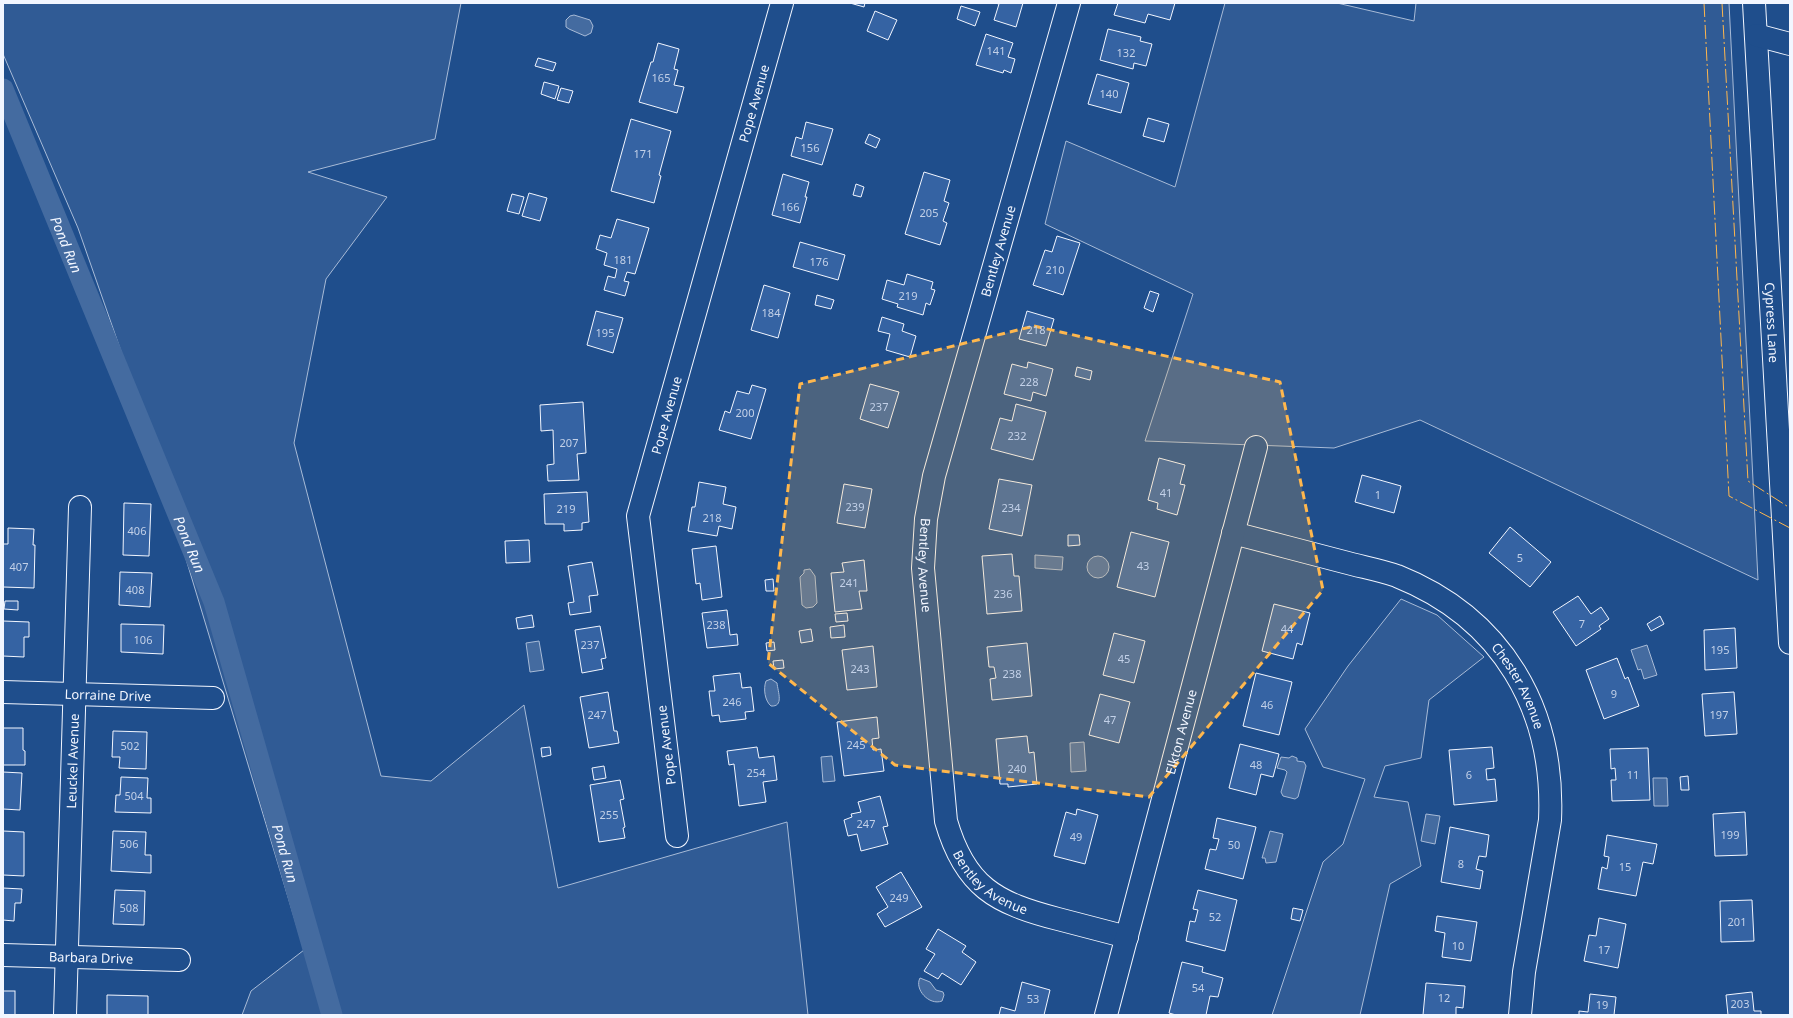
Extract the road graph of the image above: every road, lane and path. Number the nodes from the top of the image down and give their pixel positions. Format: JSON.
{"nodes":[{"id":1,"x":782,"y":3,"type":"edge"},
{"id":2,"x":1069,"y":3,"type":"edge"},
{"id":3,"x":1754,"y":3,"type":"edge"},
{"id":4,"x":1756,"y":35,"type":"junction"},
{"id":5,"x":1790,"y":44,"type":"edge"},
{"id":6,"x":1781,"y":345,"type":"edge"},
{"id":7,"x":1256,"y":448,"type":"dead end"},
{"id":8,"x":80,"y":506,"type":"dead end"},
{"id":9,"x":1233,"y":533,"type":"junction"},
{"id":10,"x":1790,"y":643,"type":"edge"},
{"id":11,"x":3,"y":692,"type":"edge"},
{"id":12,"x":74,"y":694,"type":"junction"},
{"id":13,"x":213,"y":698,"type":"dead end"},
{"id":14,"x":677,"y":836,"type":"dead end"},
{"id":15,"x":1126,"y":937,"type":"junction"},
{"id":16,"x":3,"y":955,"type":"edge"},
{"id":17,"x":67,"y":957,"type":"junction"},
{"id":18,"x":178,"y":960,"type":"dead end"},
{"id":19,"x":65,"y":1015,"type":"edge"},
{"id":20,"x":1106,"y":1015,"type":"edge"},
{"id":21,"x":1520,"y":1015,"type":"edge"}],
"edges":[{"from":1,"to":14,"type":"street","name":"Pope Avenue"},
{"from":2,"to":15,"type":"street","name":"Bentley Avenue"},
{"from":3,"to":4,"type":"street","name":"Cypress Lane"},
{"from":4,"to":5,"type":"street"},
{"from":4,"to":6,"type":"street","name":"Cypress Lane"},
{"from":6,"to":10,"type":"street","name":"Cypress Lane"},
{"from":7,"to":9,"type":"street","name":"Elkton Avenue"},
{"from":8,"to":12,"type":"street","name":"Leuckel Avenue"},
{"from":9,"to":15,"type":"street","name":"Elkton Avenue"},
{"from":9,"to":21,"type":"street","name":"Chester Avenue"},
{"from":11,"to":12,"type":"street","name":"Lorraine Drive"},
{"from":12,"to":13,"type":"street","name":"Lorraine Drive"},
{"from":12,"to":17,"type":"street","name":"Leuckel Avenue"},
{"from":15,"to":20,"type":"street","name":"Elkton Avenue"},
{"from":16,"to":17,"type":"street","name":"Barbara Drive"},
{"from":17,"to":18,"type":"street","name":"Barbara Drive"},
{"from":17,"to":19,"type":"street","name":"Leuckel Avenue"}]}
